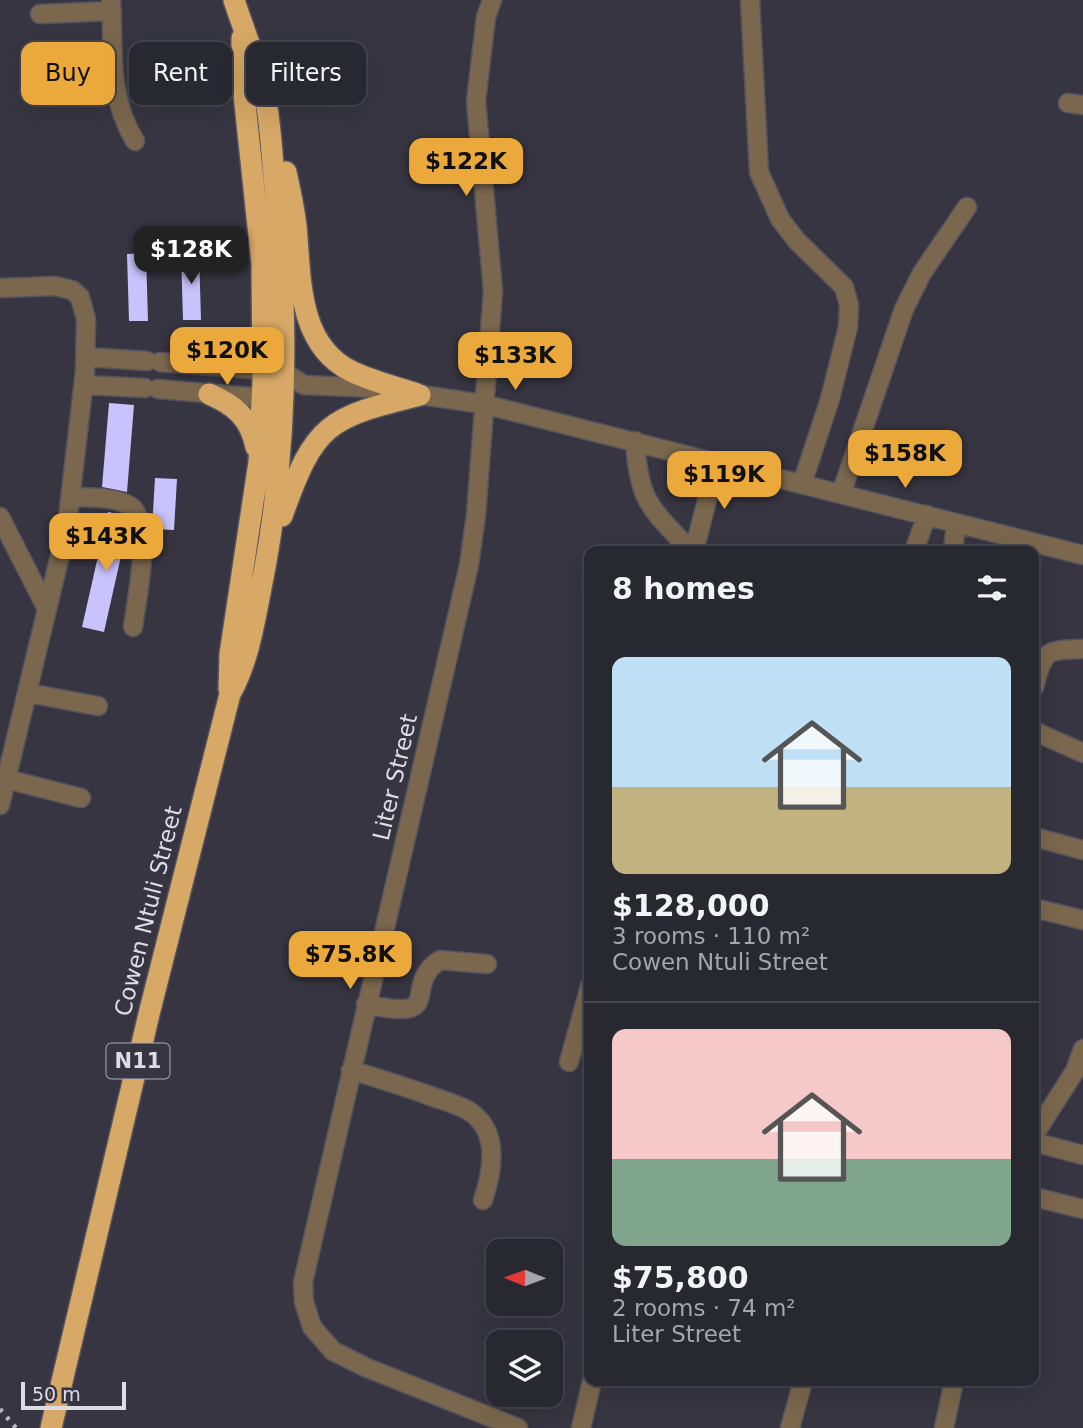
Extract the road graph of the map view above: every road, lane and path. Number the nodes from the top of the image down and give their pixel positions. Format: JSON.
{"nodes":[{"id":1,"x":234,"y":0,"type":"edge"},
{"id":2,"x":492,"y":0,"type":"edge"},
{"id":3,"x":750,"y":0,"type":"edge"},
{"id":4,"x":112,"y":6,"type":"edge"},
{"id":5,"x":40,"y":14,"type":"dead end"},
{"id":6,"x":242,"y":24,"type":"junction"},
{"id":7,"x":248,"y":42,"type":"edge"},
{"id":8,"x":266,"y":105,"type":"edge"},
{"id":9,"x":267,"y":105,"type":"edge"},
{"id":10,"x":135,"y":141,"type":"dead end"},
{"id":11,"x":967,"y":207,"type":"dead end"},
{"id":12,"x":0,"y":288,"type":"edge"},
{"id":13,"x":86,"y":357,"type":"junction"},
{"id":14,"x":263,"y":370,"type":"junction"},
{"id":15,"x":285,"y":373,"type":"junction"},
{"id":16,"x":84,"y":385,"type":"junction"},
{"id":17,"x":304,"y":385,"type":"junction"},
{"id":18,"x":209,"y":394,"type":"junction"},
{"id":19,"x":420,"y":394,"type":"junction"},
{"id":20,"x":262,"y":398,"type":"junction"},
{"id":21,"x":284,"y":399,"type":"junction"},
{"id":22,"x":483,"y":404,"type":"junction"},
{"id":23,"x":635,"y":441,"type":"junction"},
{"id":24,"x":717,"y":461,"type":"junction"},
{"id":25,"x":259,"y":463,"type":"junction"},
{"id":26,"x":802,"y":484,"type":"junction"},
{"id":27,"x":841,"y":494,"type":"junction"},
{"id":28,"x":71,"y":496,"type":"junction"},
{"id":29,"x":927,"y":515,"type":"junction"},
{"id":30,"x":0,"y":517,"type":"edge"},
{"id":31,"x":956,"y":524,"type":"junction"},
{"id":32,"x":688,"y":546,"type":"edge"},
{"id":33,"x":693,"y":546,"type":"edge"},
{"id":34,"x":916,"y":546,"type":"edge"},
{"id":35,"x":954,"y":546,"type":"edge"},
{"id":36,"x":1083,"y":555,"type":"edge"},
{"id":37,"x":268,"y":557,"type":"junction"},
{"id":38,"x":47,"y":609,"type":"junction"},
{"id":39,"x":133,"y":627,"type":"dead end"},
{"id":40,"x":1083,"y":649,"type":"edge"},
{"id":41,"x":1039,"y":671,"type":"edge"},
{"id":42,"x":28,"y":693,"type":"junction"},
{"id":43,"x":230,"y":694,"type":"junction"},
{"id":44,"x":98,"y":706,"type":"dead end"},
{"id":45,"x":1039,"y":733,"type":"edge"},
{"id":46,"x":1083,"y":753,"type":"edge"},
{"id":47,"x":5,"y":766,"type":"edge"},
{"id":48,"x":81,"y":798,"type":"dead end"},
{"id":49,"x":0,"y":805,"type":"edge"},
{"id":50,"x":1039,"y":839,"type":"edge"},
{"id":51,"x":1083,"y":850,"type":"edge"},
{"id":52,"x":1039,"y":909,"type":"edge"},
{"id":53,"x":1083,"y":920,"type":"edge"},
{"id":54,"x":487,"y":964,"type":"dead end"},
{"id":55,"x":366,"y":1004,"type":"junction"},
{"id":56,"x":584,"y":1008,"type":"edge"},
{"id":57,"x":1083,"y":1049,"type":"edge"},
{"id":58,"x":569,"y":1062,"type":"dead end"},
{"id":59,"x":351,"y":1070,"type":"junction"},
{"id":60,"x":1039,"y":1127,"type":"edge"},
{"id":61,"x":1039,"y":1143,"type":"edge"},
{"id":62,"x":1083,"y":1156,"type":"edge"},
{"id":63,"x":1039,"y":1198,"type":"edge"},
{"id":64,"x":483,"y":1200,"type":"dead end"},
{"id":65,"x":1083,"y":1209,"type":"edge"},
{"id":66,"x":591,"y":1386,"type":"edge"},
{"id":67,"x":802,"y":1386,"type":"edge"},
{"id":68,"x":953,"y":1386,"type":"edge"},
{"id":69,"x":51,"y":1428,"type":"edge"},
{"id":70,"x":518,"y":1428,"type":"edge"},
{"id":71,"x":581,"y":1428,"type":"edge"},
{"id":72,"x":790,"y":1428,"type":"edge"},
{"id":73,"x":944,"y":1428,"type":"edge"}],
"edges":[{"from":1,"to":6,"type":"highway","name":"Cowen Ntuli Street","number":"N11"},
{"from":2,"to":22,"type":"street","name":"Liter Street"},
{"from":3,"to":26,"type":"street"},
{"from":4,"to":5,"type":"street"},
{"from":4,"to":10,"type":"street"},
{"from":6,"to":7,"type":"highway","name":"Cowen Ntuli Street","number":"N11"},
{"from":6,"to":14,"type":"highway","name":"Cowen Ntuli Street","number":"N11"},
{"from":8,"to":15,"type":"highway","name":"Cowen Ntuli Street","number":"N11"},
{"from":9,"to":19,"type":"highway"},
{"from":11,"to":27,"type":"street"},
{"from":12,"to":13,"type":"street"},
{"from":13,"to":14,"type":"street"},
{"from":13,"to":16,"type":"street"},
{"from":14,"to":15,"type":"street"},
{"from":14,"to":20,"type":"highway","name":"Cowen Ntuli Street","number":"N11"},
{"from":15,"to":17,"type":"street"},
{"from":15,"to":21,"type":"highway","name":"Cowen Ntuli Street","number":"N11"},
{"from":16,"to":18,"type":"street"},
{"from":16,"to":28,"type":"street"},
{"from":17,"to":19,"type":"street"},
{"from":17,"to":21,"type":"street"},
{"from":18,"to":20,"type":"street"},
{"from":18,"to":25,"type":"highway"},
{"from":19,"to":22,"type":"street"},
{"from":19,"to":37,"type":"highway"},
{"from":20,"to":21,"type":"street"},
{"from":20,"to":25,"type":"highway","name":"Cowen Ntuli Street","number":"N11"},
{"from":21,"to":37,"type":"highway","name":"Cowen Ntuli Street","number":"N11"},
{"from":22,"to":23,"type":"street"},
{"from":22,"to":55,"type":"street","name":"Liter Street"},
{"from":23,"to":24,"type":"street"},
{"from":23,"to":32,"type":"street"},
{"from":24,"to":26,"type":"street"},
{"from":24,"to":33,"type":"street"},
{"from":25,"to":43,"type":"highway","name":"Cowen Ntuli Street","number":"N11"},
{"from":26,"to":27,"type":"street"},
{"from":27,"to":29,"type":"street"},
{"from":28,"to":38,"type":"street"},
{"from":28,"to":39,"type":"street"},
{"from":29,"to":31,"type":"street"},
{"from":29,"to":34,"type":"street"},
{"from":30,"to":38,"type":"street"},
{"from":31,"to":35,"type":"street"},
{"from":31,"to":36,"type":"street"},
{"from":37,"to":43,"type":"highway","name":"Cowen Ntuli Street","number":"N11"},
{"from":38,"to":42,"type":"street"},
{"from":40,"to":41,"type":"street"},
{"from":42,"to":44,"type":"street"},
{"from":42,"to":47,"type":"street"},
{"from":43,"to":69,"type":"highway","name":"Cowen Ntuli Street","number":"N11"},
{"from":45,"to":46,"type":"street"},
{"from":47,"to":48,"type":"street"},
{"from":47,"to":49,"type":"street"},
{"from":50,"to":51,"type":"street"},
{"from":52,"to":53,"type":"street"},
{"from":54,"to":55,"type":"street"},
{"from":55,"to":59,"type":"street","name":"Liter Street"},
{"from":56,"to":58,"type":"street"},
{"from":57,"to":60,"type":"street"},
{"from":59,"to":64,"type":"street"},
{"from":59,"to":70,"type":"street","name":"Liter Street"},
{"from":61,"to":62,"type":"street"},
{"from":63,"to":65,"type":"street"},
{"from":66,"to":71,"type":"street"},
{"from":67,"to":72,"type":"street"},
{"from":68,"to":73,"type":"street"}]}
